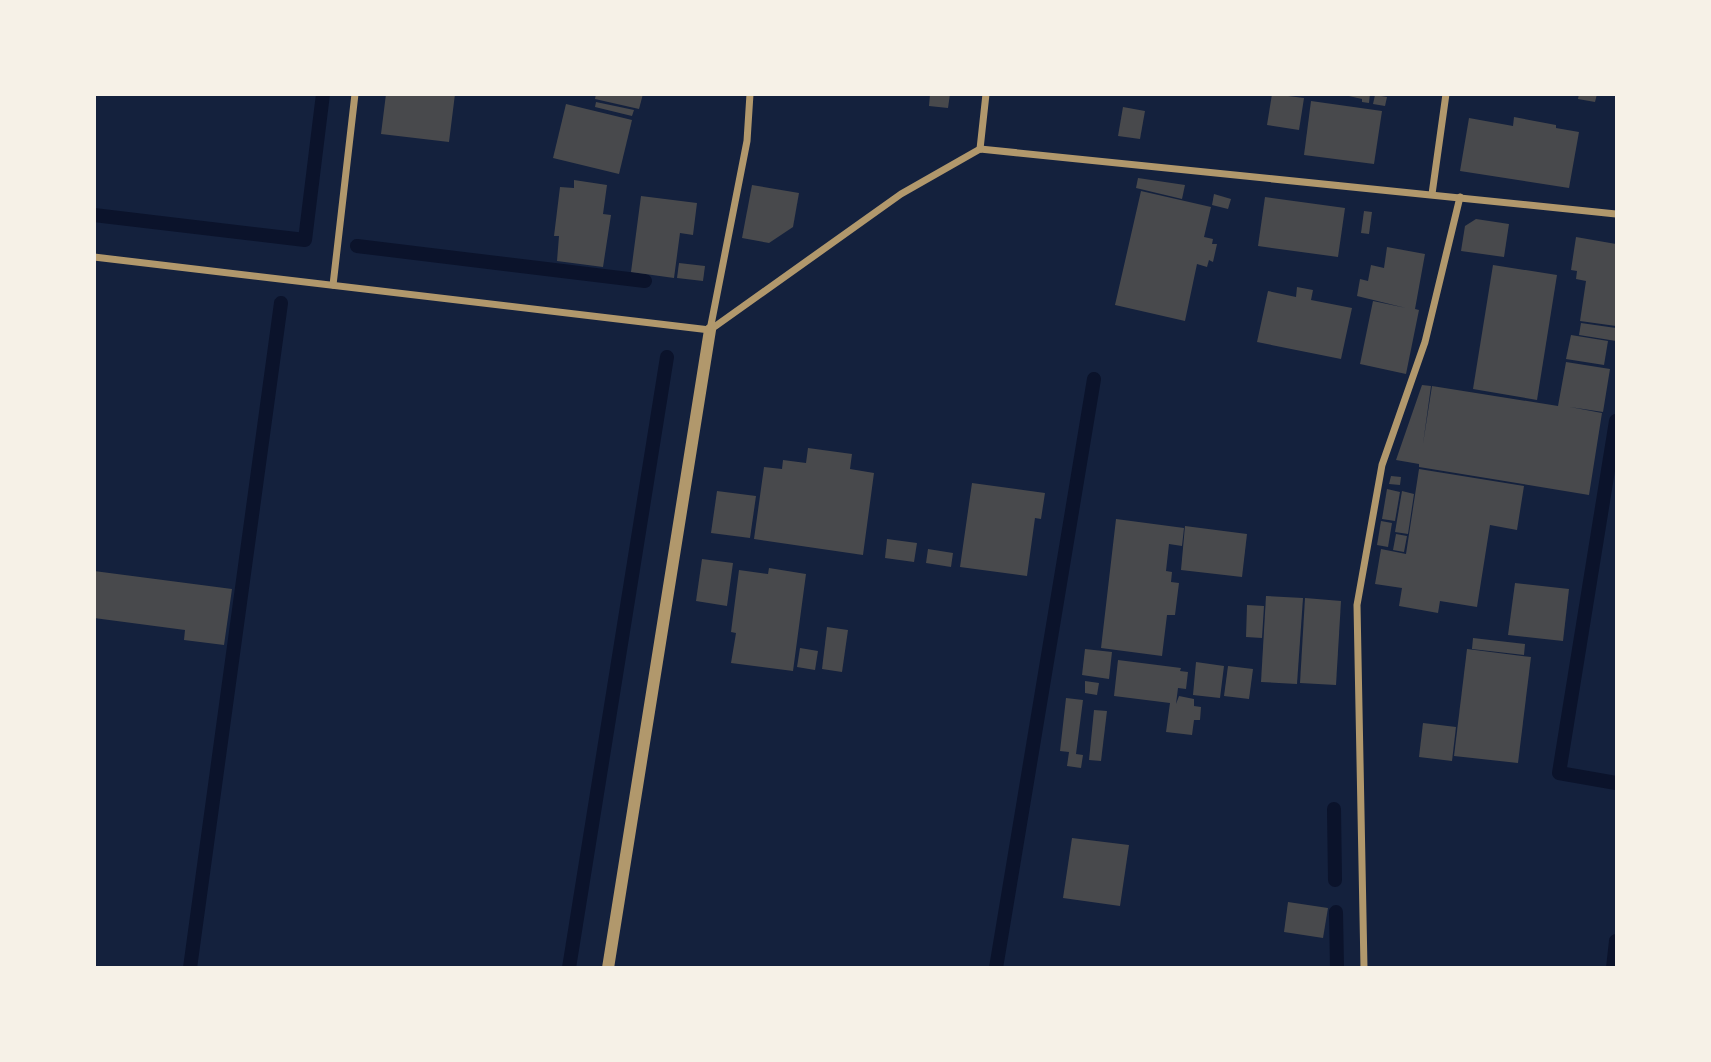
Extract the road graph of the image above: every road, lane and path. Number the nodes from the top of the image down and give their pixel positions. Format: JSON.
{"nodes":[{"id":1,"x":355,"y":94,"type":"edge"},
{"id":2,"x":750,"y":94,"type":"edge"},
{"id":3,"x":986,"y":94,"type":"edge"},
{"id":4,"x":1446,"y":94,"type":"edge"},
{"id":5,"x":980,"y":149,"type":"junction"},
{"id":6,"x":1432,"y":194,"type":"junction"},
{"id":7,"x":1460,"y":197,"type":"junction"},
{"id":8,"x":1616,"y":214,"type":"edge"},
{"id":9,"x":94,"y":257,"type":"edge"},
{"id":10,"x":333,"y":285,"type":"junction"},
{"id":11,"x":710,"y":330,"type":"junction"},
{"id":12,"x":608,"y":968,"type":"edge"},
{"id":13,"x":1364,"y":968,"type":"edge"}],
"edges":[{"from":1,"to":10,"type":"street"},
{"from":2,"to":11,"type":"street"},
{"from":3,"to":5,"type":"street"},
{"from":4,"to":6,"type":"street"},
{"from":5,"to":6,"type":"street"},
{"from":5,"to":11,"type":"street"},
{"from":6,"to":7,"type":"street"},
{"from":7,"to":8,"type":"street"},
{"from":7,"to":13,"type":"street"},
{"from":9,"to":10,"type":"street"},
{"from":10,"to":11,"type":"street"},
{"from":11,"to":12,"type":"street"}]}
